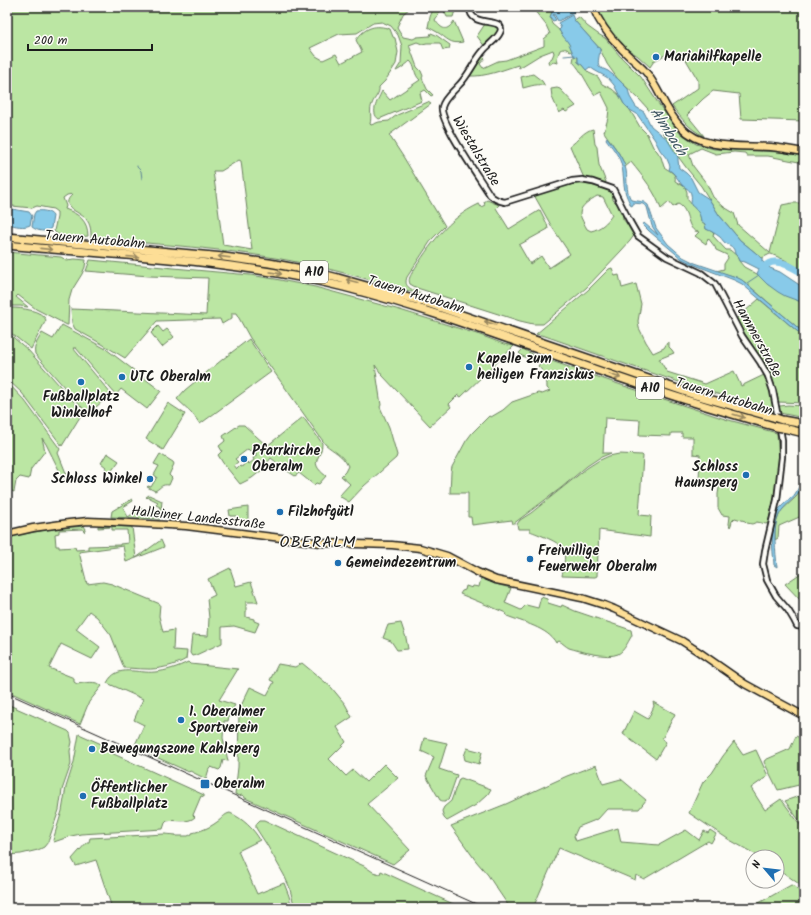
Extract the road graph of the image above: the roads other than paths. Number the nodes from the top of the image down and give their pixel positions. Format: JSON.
{"nodes":[{"id":1,"x":470,"y":7,"type":"edge"},
{"id":2,"x":593,"y":7,"type":"edge"},
{"id":3,"x":804,"y":152,"type":"edge"},
{"id":4,"x":613,"y":189,"type":"joint"},
{"id":5,"x":7,"y":237,"type":"edge"},
{"id":6,"x":7,"y":245,"type":"edge"},
{"id":7,"x":804,"y":424,"type":"edge"},
{"id":8,"x":804,"y":433,"type":"edge"},
{"id":9,"x":7,"y":534,"type":"edge"},
{"id":10,"x":804,"y":627,"type":"edge"},
{"id":11,"x":804,"y":716,"type":"edge"}],
"edges":[{"from":1,"to":4,"type":"street","name":"Wiestalstraße"},
{"from":2,"to":3,"type":"main road"},
{"from":4,"to":10,"type":"street","name":"Hammerstraße"},
{"from":7,"to":5,"type":"highway","name":"Tauern Autobahn","number":"A10","one_way":true},
{"from":6,"to":8,"type":"highway","name":"Tauern Autobahn","number":"A10","one_way":true},
{"from":9,"to":11,"type":"main road","name":"Halleiner Landesstraße"}]}
